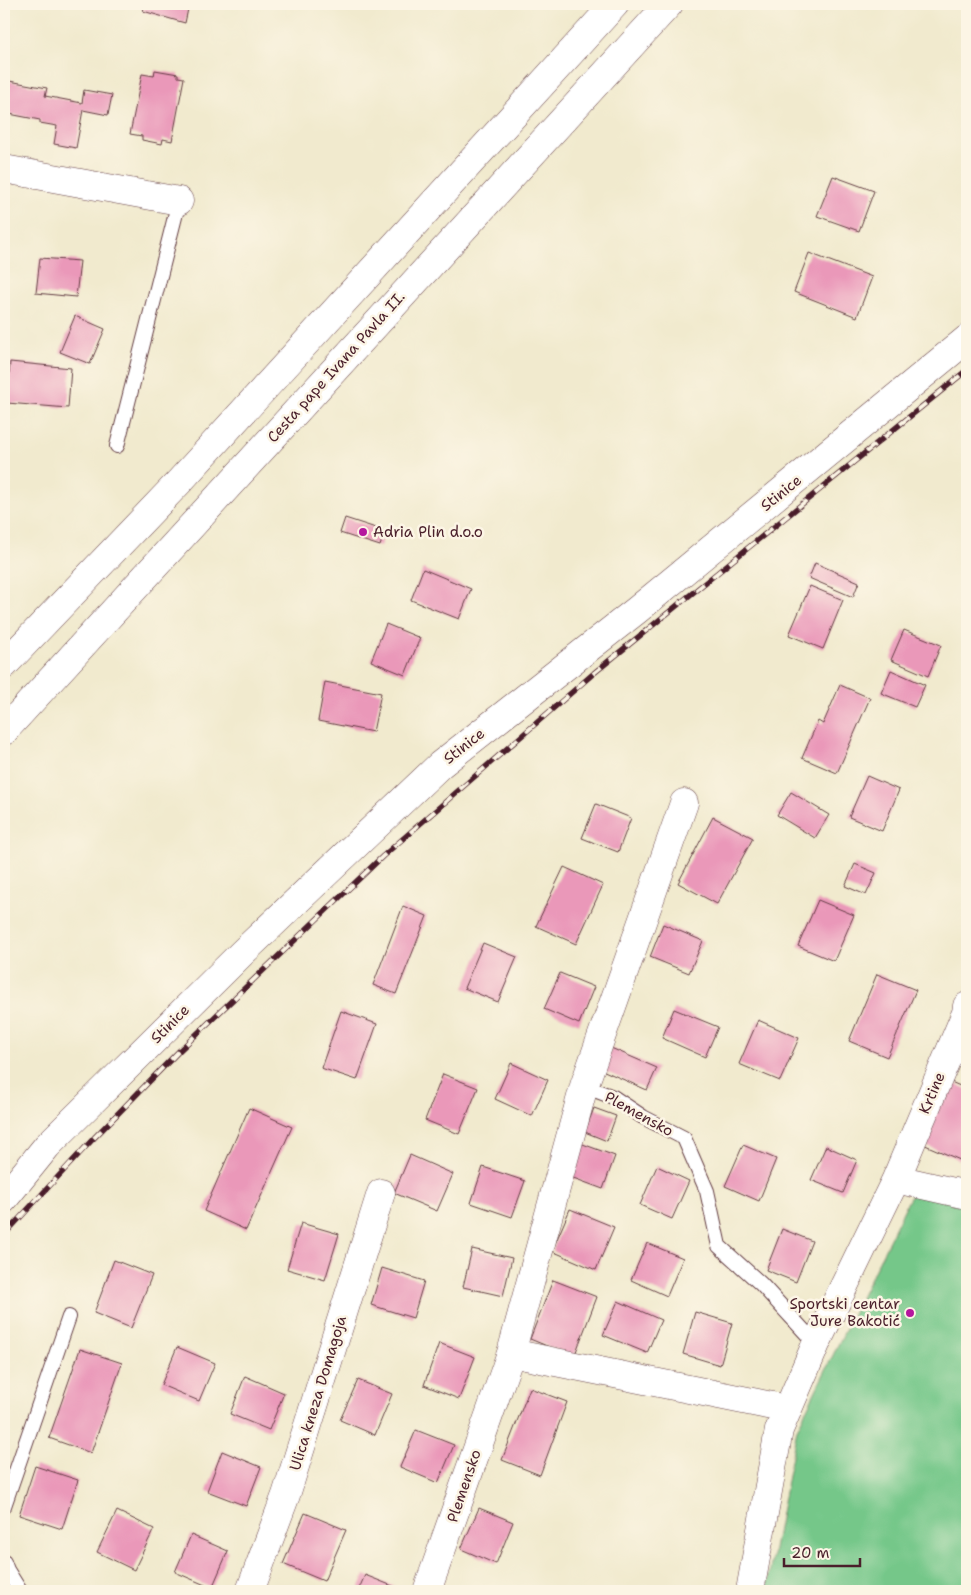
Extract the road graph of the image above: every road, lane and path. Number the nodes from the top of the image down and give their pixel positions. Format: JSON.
{"nodes":[{"id":1,"x":615,"y":4,"type":"edge"},
{"id":2,"x":669,"y":4,"type":"edge"},
{"id":3,"x":4,"y":169,"type":"edge"},
{"id":4,"x":179,"y":201,"type":"joint"},
{"id":5,"x":967,"y":339,"type":"edge"},
{"id":6,"x":117,"y":446,"type":"dead end"},
{"id":7,"x":4,"y":665,"type":"edge"},
{"id":8,"x":4,"y":731,"type":"edge"},
{"id":9,"x":684,"y":804,"type":"dead end"},
{"id":10,"x":967,"y":1006,"type":"edge"},
{"id":11,"x":584,"y":1086,"type":"junction"},
{"id":12,"x":896,"y":1179,"type":"junction"},
{"id":13,"x":381,"y":1193,"type":"dead end"},
{"id":14,"x":967,"y":1195,"type":"edge"},
{"id":15,"x":4,"y":1199,"type":"edge"},
{"id":16,"x":69,"y":1317,"type":"dead end"},
{"id":17,"x":816,"y":1344,"type":"junction"},
{"id":18,"x":511,"y":1352,"type":"junction"},
{"id":19,"x":787,"y":1409,"type":"junction"},
{"id":20,"x":4,"y":1506,"type":"edge"},
{"id":21,"x":4,"y":1562,"type":"edge"},
{"id":22,"x":20,"y":1591,"type":"edge"},
{"id":23,"x":250,"y":1591,"type":"edge"},
{"id":24,"x":427,"y":1591,"type":"edge"},
{"id":25,"x":750,"y":1591,"type":"edge"}],
"edges":[{"from":1,"to":7,"type":"street"},
{"from":2,"to":8,"type":"street","name":"Cesta pape Ivana Pavla II."},
{"from":3,"to":4,"type":"street"},
{"from":4,"to":6,"type":"lane"},
{"from":5,"to":15,"type":"street","name":"Stinice"},
{"from":9,"to":11,"type":"street","name":"Plemensko"},
{"from":10,"to":12,"type":"street","name":"Krtine"},
{"from":11,"to":17,"type":"lane","name":"Plemensko"},
{"from":11,"to":18,"type":"street","name":"Plemensko"},
{"from":12,"to":14,"type":"street"},
{"from":12,"to":17,"type":"street","name":"Krtine"},
{"from":13,"to":23,"type":"street","name":"Ulica kneza Domagoja"},
{"from":16,"to":20,"type":"lane"},
{"from":17,"to":19,"type":"street","name":"Krtine"},
{"from":18,"to":19,"type":"street"},
{"from":18,"to":24,"type":"street","name":"Plemensko"},
{"from":19,"to":25,"type":"street","name":"Krtine"},
{"from":21,"to":22,"type":"lane"}]}
